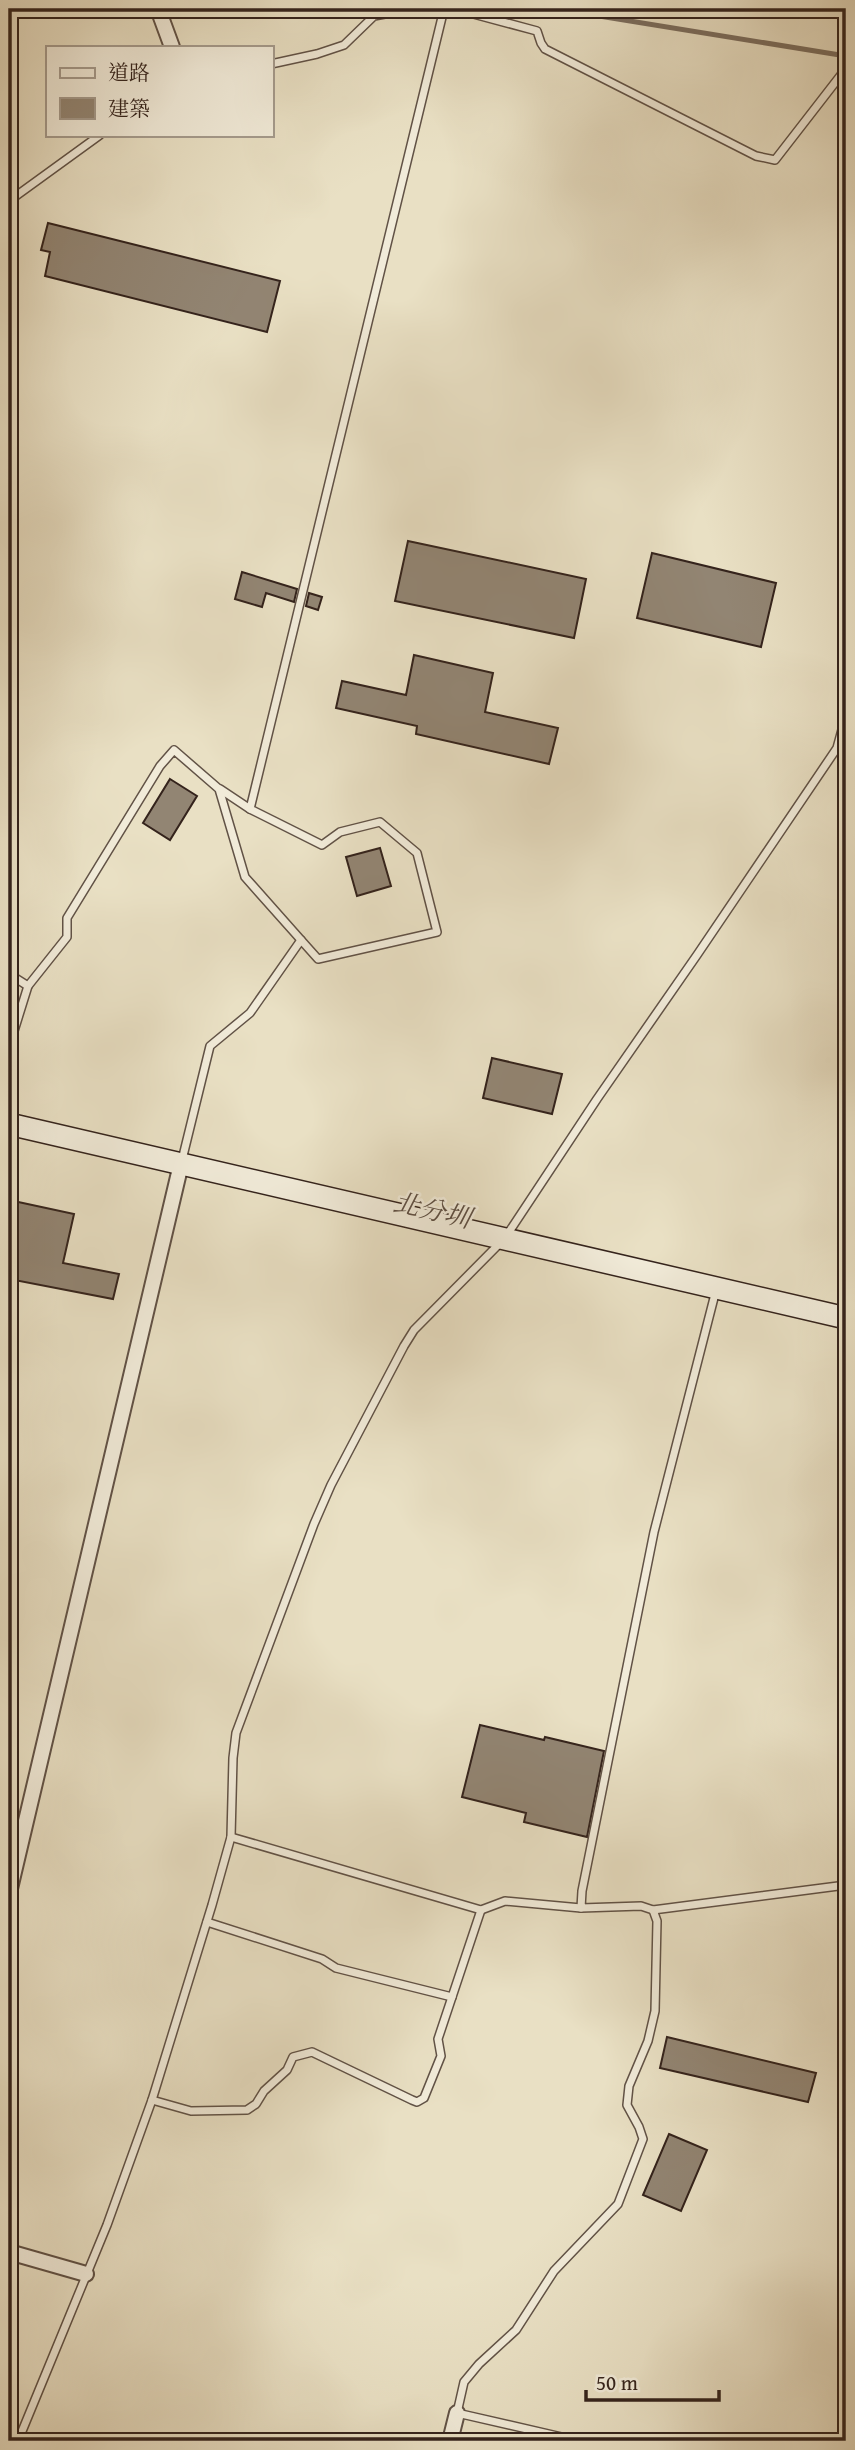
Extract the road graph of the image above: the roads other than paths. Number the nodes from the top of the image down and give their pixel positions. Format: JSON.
{"nodes":[{"id":1,"x":158,"y":9,"type":"edge"},
{"id":2,"x":412,"y":9,"type":"edge"},
{"id":3,"x":444,"y":9,"type":"edge"},
{"id":4,"x":455,"y":9,"type":"edge"},
{"id":5,"x":172,"y":46,"type":"edge"},
{"id":6,"x":273,"y":64,"type":"edge"},
{"id":7,"x":846,"y":72,"type":"edge"},
{"id":8,"x":99,"y":136,"type":"edge"},
{"id":9,"x":9,"y":201,"type":"edge"},
{"id":10,"x":846,"y":715,"type":"edge"},
{"id":11,"x":219,"y":789,"type":"junction"},
{"id":12,"x":250,"y":809,"type":"junction"},
{"id":13,"x":301,"y":940,"type":"junction"},
{"id":14,"x":9,"y":974,"type":"edge"},
{"id":15,"x":28,"y":986,"type":"junction"},
{"id":16,"x":9,"y":1047,"type":"edge"},
{"id":17,"x":9,"y":1124,"type":"edge"},
{"id":18,"x":179,"y":1173,"type":"junction"},
{"id":19,"x":505,"y":1238,"type":"junction"},
{"id":20,"x":714,"y":1296,"type":"junction"},
{"id":21,"x":846,"y":1318,"type":"edge"},
{"id":22,"x":231,"y":1837,"type":"junction"},
{"id":23,"x":846,"y":1885,"type":"edge"},
{"id":24,"x":9,"y":1893,"type":"edge"},
{"id":25,"x":581,"y":1908,"type":"junction"},
{"id":26,"x":481,"y":1910,"type":"junction"},
{"id":27,"x":653,"y":1910,"type":"junction"},
{"id":28,"x":207,"y":1922,"type":"junction"},
{"id":29,"x":452,"y":1997,"type":"junction"},
{"id":30,"x":152,"y":2100,"type":"junction"},
{"id":31,"x":9,"y":2252,"type":"edge"},
{"id":32,"x":86,"y":2274,"type":"junction"},
{"id":33,"x":457,"y":2413,"type":"junction"},
{"id":34,"x":18,"y":2441,"type":"edge"},
{"id":35,"x":450,"y":2441,"type":"edge"},
{"id":36,"x":579,"y":2441,"type":"edge"}],
"edges":[{"from":1,"to":5,"type":"street"},
{"from":2,"to":6,"type":"lane"},
{"from":3,"to":12,"type":"lane"},
{"from":4,"to":7,"type":"lane"},
{"from":8,"to":9,"type":"lane"},
{"from":10,"to":19,"type":"lane"},
{"from":11,"to":12,"type":"lane"},
{"from":11,"to":13,"type":"lane"},
{"from":11,"to":15,"type":"lane"},
{"from":12,"to":13,"type":"lane"},
{"from":13,"to":18,"type":"lane"},
{"from":14,"to":15,"type":"lane"},
{"from":15,"to":16,"type":"lane"},
{"from":17,"to":18,"type":"street"},
{"from":18,"to":19,"type":"street"},
{"from":18,"to":24,"type":"street"},
{"from":19,"to":20,"type":"street"},
{"from":19,"to":22,"type":"lane"},
{"from":20,"to":21,"type":"street"},
{"from":20,"to":25,"type":"lane"},
{"from":22,"to":26,"type":"lane"},
{"from":22,"to":28,"type":"lane"},
{"from":23,"to":27,"type":"lane"},
{"from":25,"to":26,"type":"lane"},
{"from":25,"to":27,"type":"lane"},
{"from":26,"to":29,"type":"lane"},
{"from":27,"to":33,"type":"lane"},
{"from":28,"to":29,"type":"lane"},
{"from":28,"to":30,"type":"lane"},
{"from":29,"to":30,"type":"lane"},
{"from":30,"to":32,"type":"lane"},
{"from":31,"to":32,"type":"street"},
{"from":32,"to":34,"type":"lane"},
{"from":33,"to":35,"type":"street"},
{"from":33,"to":36,"type":"lane"}]}
